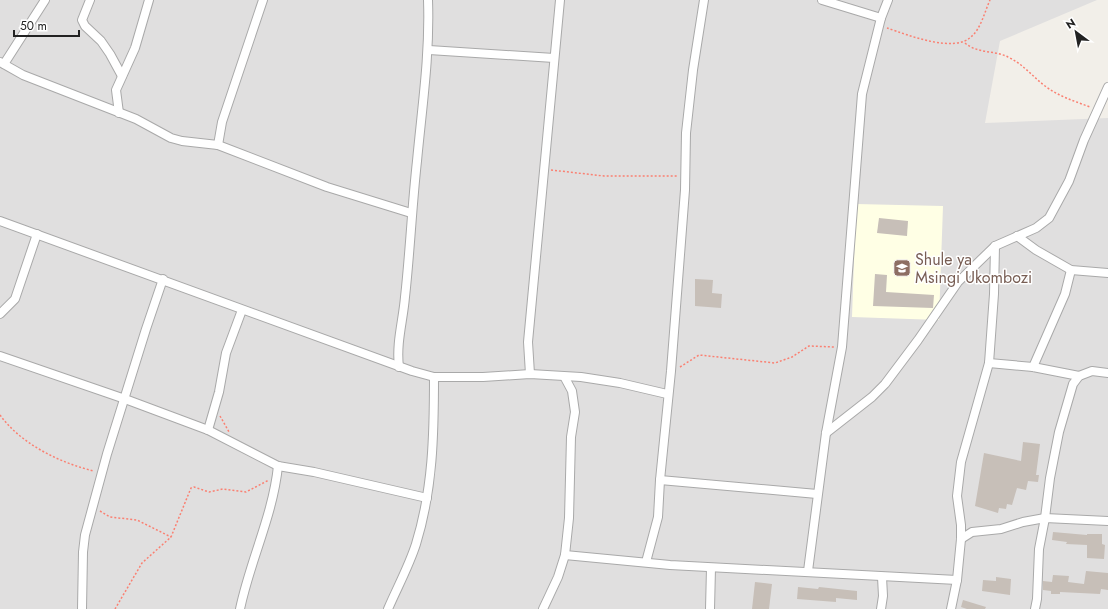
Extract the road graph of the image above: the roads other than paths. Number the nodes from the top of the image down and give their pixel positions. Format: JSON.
{"nodes":[{"id":1,"x":45,"y":0,"type":"edge"},
{"id":2,"x":90,"y":0,"type":"edge"},
{"id":3,"x":149,"y":0,"type":"edge"},
{"id":4,"x":263,"y":0,"type":"edge"},
{"id":5,"x":428,"y":0,"type":"edge"},
{"id":6,"x":560,"y":0,"type":"edge"},
{"id":7,"x":704,"y":0,"type":"edge"},
{"id":8,"x":822,"y":0,"type":"edge"},
{"id":9,"x":888,"y":0,"type":"edge"},
{"id":10,"x":880,"y":22,"type":"junction"},
{"id":11,"x":429,"y":50,"type":"junction"},
{"id":12,"x":554,"y":58,"type":"junction"},
{"id":13,"x":2,"y":63,"type":"edge"},
{"id":14,"x":122,"y":76,"type":"junction"},
{"id":15,"x":1108,"y":87,"type":"edge"},
{"id":16,"x":119,"y":113,"type":"junction"},
{"id":17,"x":218,"y":145,"type":"junction"},
{"id":18,"x":411,"y":213,"type":"junction"},
{"id":19,"x":0,"y":220,"type":"edge"},
{"id":20,"x":37,"y":234,"type":"junction"},
{"id":21,"x":1018,"y":236,"type":"junction"},
{"id":22,"x":995,"y":246,"type":"junction"},
{"id":23,"x":1071,"y":270,"type":"junction"},
{"id":24,"x":1108,"y":274,"type":"edge"},
{"id":25,"x":163,"y":280,"type":"junction"},
{"id":26,"x":242,"y":310,"type":"junction"},
{"id":27,"x":0,"y":314,"type":"edge"},
{"id":28,"x":0,"y":356,"type":"edge"},
{"id":29,"x":989,"y":363,"type":"junction"},
{"id":30,"x":398,"y":367,"type":"junction"},
{"id":31,"x":1033,"y":367,"type":"junction"},
{"id":32,"x":1108,"y":373,"type":"edge"},
{"id":33,"x":530,"y":374,"type":"junction"},
{"id":34,"x":1079,"y":376,"type":"junction"},
{"id":35,"x":434,"y":377,"type":"junction"},
{"id":36,"x":564,"y":378,"type":"junction"},
{"id":37,"x":667,"y":394,"type":"junction"},
{"id":38,"x":124,"y":398,"type":"junction"},
{"id":39,"x":208,"y":430,"type":"junction"},
{"id":40,"x":826,"y":433,"type":"junction"},
{"id":41,"x":278,"y":466,"type":"junction"},
{"id":42,"x":660,"y":480,"type":"junction"},
{"id":43,"x":818,"y":494,"type":"junction"},
{"id":44,"x":427,"y":498,"type":"junction"},
{"id":45,"x":1045,"y":518,"type":"junction"},
{"id":46,"x":1108,"y":521,"type":"edge"},
{"id":47,"x":961,"y":539,"type":"junction"},
{"id":48,"x":565,"y":555,"type":"junction"},
{"id":49,"x":646,"y":562,"type":"junction"},
{"id":50,"x":711,"y":568,"type":"junction"},
{"id":51,"x":808,"y":571,"type":"junction"},
{"id":52,"x":882,"y":577,"type":"junction"},
{"id":53,"x":957,"y":580,"type":"junction"},
{"id":54,"x":82,"y":609,"type":"edge"},
{"id":55,"x":240,"y":609,"type":"edge"},
{"id":56,"x":388,"y":609,"type":"edge"},
{"id":57,"x":543,"y":609,"type":"edge"},
{"id":58,"x":710,"y":609,"type":"edge"},
{"id":59,"x":881,"y":609,"type":"edge"},
{"id":60,"x":951,"y":609,"type":"edge"},
{"id":61,"x":1035,"y":609,"type":"edge"}],
"edges":[{"from":1,"to":13,"type":"street"},
{"from":2,"to":14,"type":"street"},
{"from":3,"to":14,"type":"street"},
{"from":4,"to":17,"type":"street"},
{"from":5,"to":11,"type":"street"},
{"from":6,"to":12,"type":"street"},
{"from":7,"to":37,"type":"street"},
{"from":8,"to":10,"type":"street"},
{"from":9,"to":10,"type":"street"},
{"from":10,"to":40,"type":"street"},
{"from":11,"to":12,"type":"street"},
{"from":11,"to":18,"type":"street"},
{"from":12,"to":33,"type":"street"},
{"from":13,"to":16,"type":"street"},
{"from":14,"to":16,"type":"street"},
{"from":15,"to":21,"type":"street"},
{"from":16,"to":17,"type":"street"},
{"from":17,"to":18,"type":"street"},
{"from":18,"to":30,"type":"street"},
{"from":19,"to":20,"type":"street"},
{"from":20,"to":25,"type":"street"},
{"from":20,"to":27,"type":"street"},
{"from":21,"to":22,"type":"street"},
{"from":21,"to":23,"type":"street"},
{"from":22,"to":29,"type":"street"},
{"from":22,"to":40,"type":"street"},
{"from":23,"to":24,"type":"street"},
{"from":23,"to":31,"type":"street"},
{"from":25,"to":26,"type":"street"},
{"from":25,"to":38,"type":"street"},
{"from":26,"to":30,"type":"street"},
{"from":26,"to":39,"type":"street"},
{"from":28,"to":38,"type":"street"},
{"from":29,"to":31,"type":"street"},
{"from":29,"to":47,"type":"street"},
{"from":30,"to":35,"type":"street"},
{"from":31,"to":34,"type":"street"},
{"from":32,"to":34,"type":"street"},
{"from":33,"to":35,"type":"street"},
{"from":33,"to":36,"type":"street"},
{"from":34,"to":45,"type":"street"},
{"from":35,"to":44,"type":"street"},
{"from":36,"to":37,"type":"street"},
{"from":36,"to":48,"type":"street"},
{"from":37,"to":42,"type":"street"},
{"from":38,"to":39,"type":"street"},
{"from":38,"to":54,"type":"street"},
{"from":39,"to":41,"type":"street"},
{"from":40,"to":43,"type":"street"},
{"from":41,"to":44,"type":"street"},
{"from":41,"to":55,"type":"street"},
{"from":42,"to":43,"type":"street"},
{"from":42,"to":49,"type":"street"},
{"from":43,"to":51,"type":"street"},
{"from":44,"to":56,"type":"street"},
{"from":45,"to":46,"type":"street"},
{"from":45,"to":47,"type":"street"},
{"from":45,"to":61,"type":"street"},
{"from":47,"to":53,"type":"street"},
{"from":48,"to":49,"type":"street"},
{"from":48,"to":57,"type":"street"},
{"from":49,"to":50,"type":"street"},
{"from":50,"to":51,"type":"street"},
{"from":50,"to":58,"type":"street"},
{"from":51,"to":52,"type":"street"},
{"from":52,"to":53,"type":"street"},
{"from":52,"to":59,"type":"street"},
{"from":53,"to":60,"type":"street"}]}
